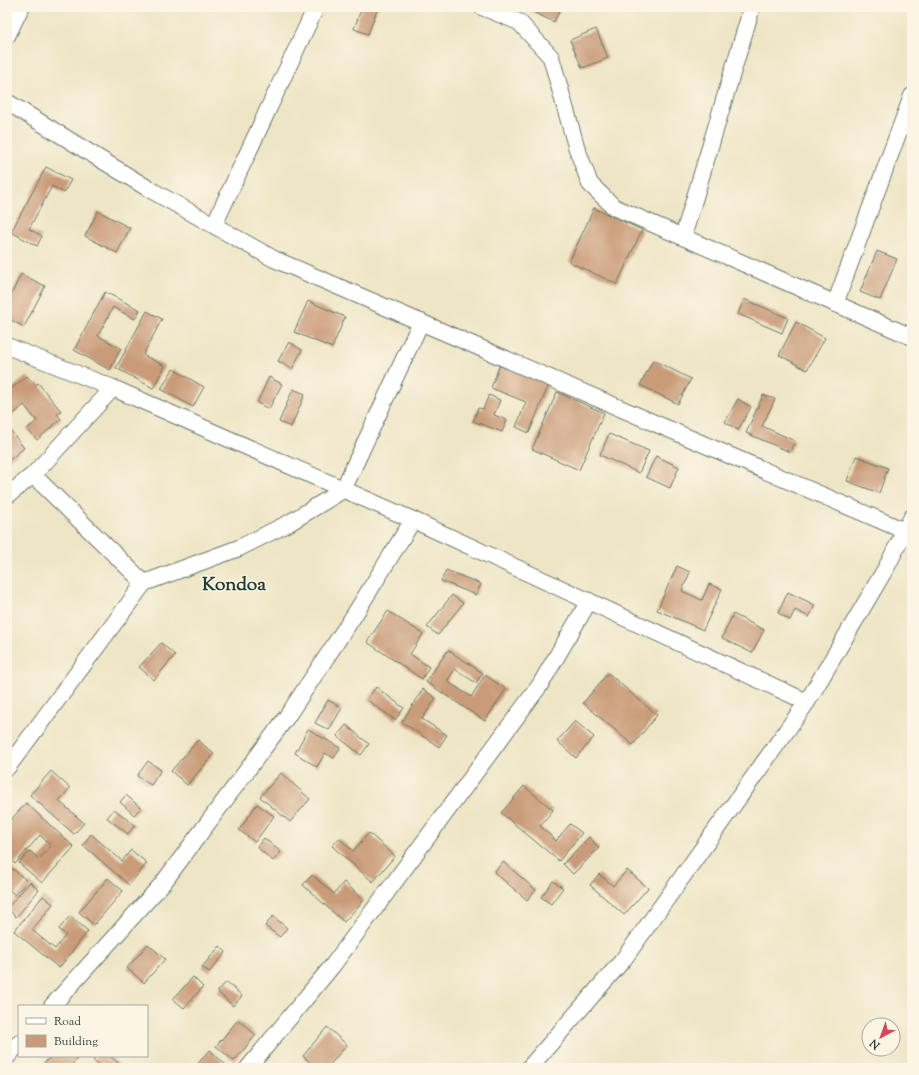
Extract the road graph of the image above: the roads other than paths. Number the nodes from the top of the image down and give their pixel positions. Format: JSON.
{"nodes":[{"id":1,"x":21,"y":7,"type":"edge"},
{"id":2,"x":316,"y":7,"type":"edge"},
{"id":3,"x":482,"y":7,"type":"edge"},
{"id":4,"x":752,"y":7,"type":"edge"},
{"id":5,"x":7,"y":36,"type":"edge"},
{"id":6,"x":912,"y":96,"type":"edge"},
{"id":7,"x":7,"y":102,"type":"edge"},
{"id":8,"x":214,"y":225,"type":"junction"},
{"id":9,"x":683,"y":237,"type":"junction"},
{"id":10,"x":835,"y":304,"type":"junction"},
{"id":11,"x":421,"y":322,"type":"junction"},
{"id":12,"x":912,"y":337,"type":"edge"},
{"id":13,"x":7,"y":346,"type":"edge"},
{"id":14,"x":112,"y":388,"type":"junction"},
{"id":15,"x":33,"y":475,"type":"junction"},
{"id":16,"x":343,"y":490,"type":"junction"},
{"id":17,"x":7,"y":496,"type":"edge"},
{"id":18,"x":912,"y":517,"type":"edge"},
{"id":19,"x":413,"y":520,"type":"junction"},
{"id":20,"x":909,"y":533,"type":"edge"},
{"id":21,"x":144,"y":583,"type":"junction"},
{"id":22,"x":589,"y":601,"type":"junction"},
{"id":23,"x":807,"y":702,"type":"junction"},
{"id":24,"x":7,"y":768,"type":"edge"},
{"id":25,"x":53,"y":1005,"type":"edge"},
{"id":26,"x":18,"y":1044,"type":"edge"},
{"id":27,"x":7,"y":1057,"type":"edge"},
{"id":28,"x":248,"y":1068,"type":"edge"},
{"id":29,"x":529,"y":1068,"type":"edge"}],
"edges":[{"from":1,"to":5,"type":"street"},
{"from":2,"to":8,"type":"street"},
{"from":3,"to":9,"type":"street"},
{"from":4,"to":9,"type":"street"},
{"from":6,"to":10,"type":"street"},
{"from":7,"to":8,"type":"street"},
{"from":8,"to":11,"type":"street"},
{"from":9,"to":10,"type":"street"},
{"from":10,"to":12,"type":"street"},
{"from":11,"to":16,"type":"street"},
{"from":11,"to":20,"type":"street"},
{"from":13,"to":14,"type":"street"},
{"from":14,"to":15,"type":"street"},
{"from":14,"to":16,"type":"street"},
{"from":15,"to":17,"type":"street"},
{"from":15,"to":21,"type":"street"},
{"from":16,"to":19,"type":"street"},
{"from":16,"to":21,"type":"street"},
{"from":18,"to":20,"type":"street"},
{"from":19,"to":22,"type":"street"},
{"from":19,"to":25,"type":"street"},
{"from":20,"to":23,"type":"street"},
{"from":21,"to":24,"type":"street"},
{"from":22,"to":23,"type":"street"},
{"from":22,"to":28,"type":"street"},
{"from":23,"to":29,"type":"street"},
{"from":26,"to":27,"type":"street"}]}
